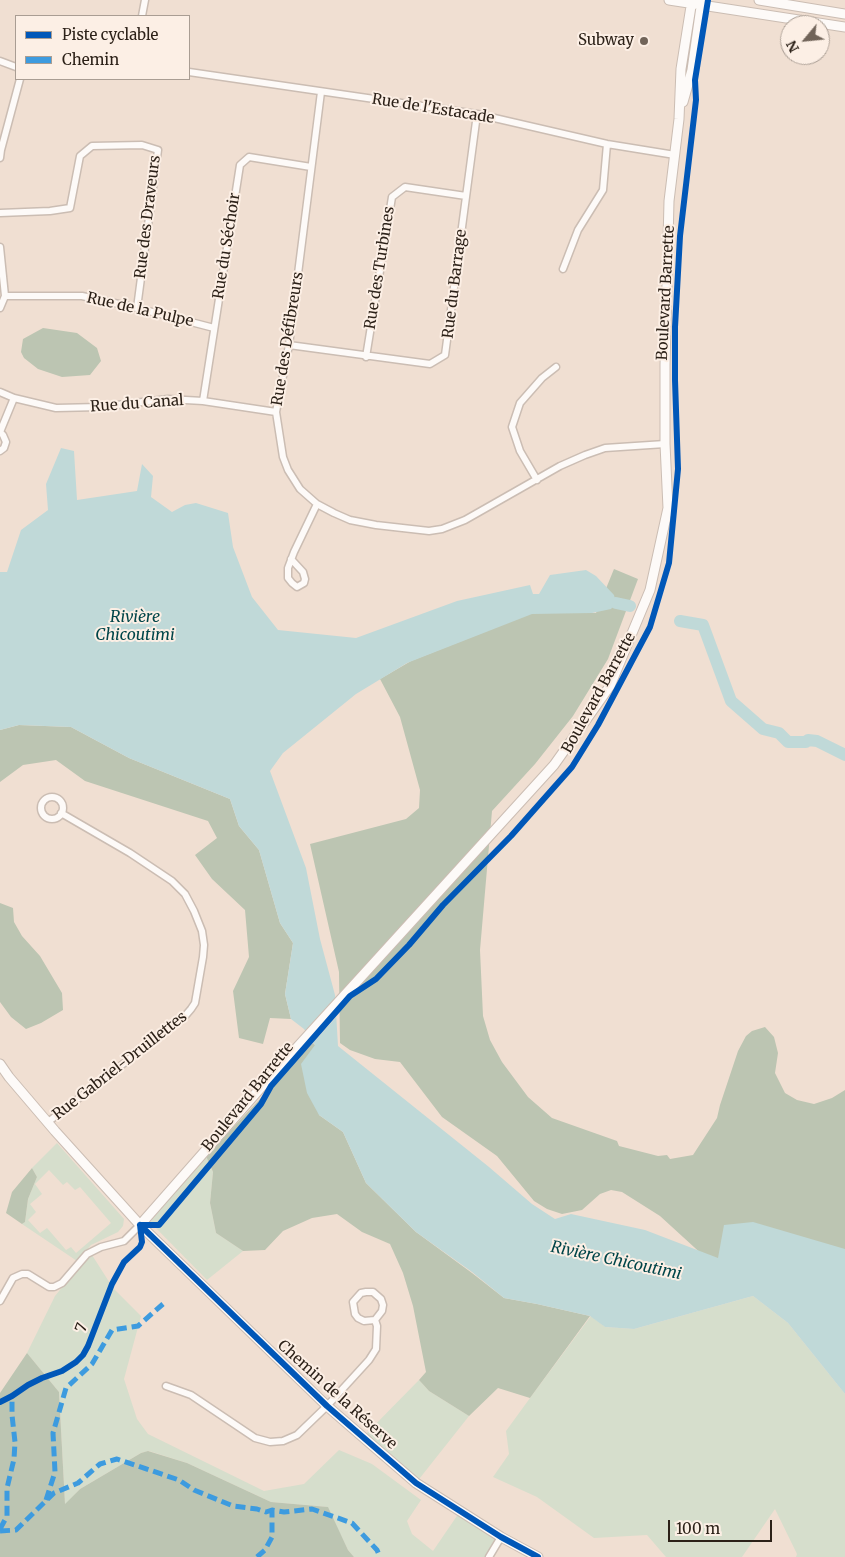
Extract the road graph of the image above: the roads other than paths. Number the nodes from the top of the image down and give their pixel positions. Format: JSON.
{"nodes":[{"id":1,"x":145,"y":0,"type":"edge"},
{"id":2,"x":669,"y":0,"type":"edge"},
{"id":3,"x":759,"y":0,"type":"edge"},
{"id":4,"x":691,"y":2,"type":"edge"},
{"id":5,"x":702,"y":2,"type":"edge"},
{"id":6,"x":845,"y":14,"type":"edge"},
{"id":7,"x":142,"y":15,"type":"edge"},
{"id":8,"x":845,"y":27,"type":"edge"},
{"id":9,"x":0,"y":61,"type":"edge"},
{"id":10,"x":15,"y":67,"type":"edge"},
{"id":11,"x":190,"y":72,"type":"edge"},
{"id":12,"x":20,"y":80,"type":"edge"},
{"id":13,"x":321,"y":92,"type":"junction"},
{"id":14,"x":477,"y":114,"type":"junction"},
{"id":15,"x":679,"y":119,"type":"junction"},
{"id":16,"x":607,"y":144,"type":"junction"},
{"id":17,"x":675,"y":155,"type":"junction"},
{"id":18,"x":0,"y":158,"type":"edge"},
{"id":19,"x":311,"y":168,"type":"junction"},
{"id":20,"x":466,"y":196,"type":"junction"},
{"id":21,"x":0,"y":213,"type":"edge"},
{"id":22,"x":0,"y":247,"type":"edge"},
{"id":23,"x":563,"y":269,"type":"dead end"},
{"id":24,"x":5,"y":296,"type":"junction"},
{"id":25,"x":0,"y":308,"type":"edge"},
{"id":26,"x":137,"y":308,"type":"junction"},
{"id":27,"x":214,"y":328,"type":"junction"},
{"id":28,"x":289,"y":345,"type":"junction"},
{"id":29,"x":366,"y":356,"type":"junction"},
{"id":30,"x":556,"y":367,"type":"dead end"},
{"id":31,"x":0,"y":392,"type":"edge"},
{"id":32,"x":14,"y":398,"type":"junction"},
{"id":33,"x":203,"y":401,"type":"junction"},
{"id":34,"x":276,"y":412,"type":"junction"},
{"id":35,"x":0,"y":432,"type":"edge"},
{"id":36,"x":665,"y":444,"type":"junction"},
{"id":37,"x":0,"y":452,"type":"edge"},
{"id":38,"x":537,"y":480,"type":"junction"},
{"id":39,"x":317,"y":504,"type":"junction"},
{"id":40,"x":291,"y":559,"type":"dead end"},
{"id":41,"x":61,"y":813,"type":"dead end"},
{"id":42,"x":0,"y":1064,"type":"edge"},
{"id":43,"x":48,"y":1122,"type":"junction"},
{"id":44,"x":140,"y":1225,"type":"junction"},
{"id":45,"x":0,"y":1301,"type":"edge"},
{"id":46,"x":375,"y":1320,"type":"junction"},
{"id":47,"x":166,"y":1386,"type":"dead end"},
{"id":48,"x":327,"y":1406,"type":"junction"},
{"id":49,"x":501,"y":1536,"type":"junction"},
{"id":50,"x":489,"y":1557,"type":"edge"},
{"id":51,"x":538,"y":1557,"type":"edge"}],
"edges":[{"from":1,"to":7,"type":"street"},
{"from":2,"to":4,"type":"street"},
{"from":3,"to":6,"type":"street"},
{"from":4,"to":5,"type":"street"},
{"from":4,"to":15,"type":"street","name":"Boulevard Barrette"},
{"from":5,"to":8,"type":"street"},
{"from":5,"to":15,"type":"street","name":"Boulevard Barrette"},
{"from":9,"to":10,"type":"street"},
{"from":11,"to":13,"type":"street","name":"Rue de l'Estacade"},
{"from":12,"to":18,"type":"street"},
{"from":13,"to":14,"type":"street","name":"Rue de l'Estacade"},
{"from":13,"to":19,"type":"street","name":"Rue des Défibreurs"},
{"from":14,"to":16,"type":"street","name":"Rue de l'Estacade"},
{"from":14,"to":20,"type":"street","name":"Rue du Barrage"},
{"from":15,"to":17,"type":"street","name":"Boulevard Barrette"},
{"from":16,"to":17,"type":"street","name":"Rue de l'Estacade"},
{"from":16,"to":23,"type":"street"},
{"from":17,"to":36,"type":"street","name":"Boulevard Barrette"},
{"from":19,"to":27,"type":"street","name":"Rue du Séchoir"},
{"from":19,"to":28,"type":"street","name":"Rue des Défibreurs"},
{"from":20,"to":29,"type":"street","name":"Rue des Turbines"},
{"from":20,"to":29,"type":"street","name":"Rue du Barrage"},
{"from":21,"to":26,"type":"street","name":"Rue des Draveurs"},
{"from":22,"to":24,"type":"street"},
{"from":24,"to":25,"type":"street"},
{"from":24,"to":26,"type":"street","name":"Rue de la Pulpe"},
{"from":26,"to":27,"type":"street","name":"Rue de la Pulpe"},
{"from":27,"to":33,"type":"street","name":"Rue du Séchoir"},
{"from":28,"to":29,"type":"street","name":"Rue du Barrage"},
{"from":28,"to":34,"type":"street","name":"Rue des Défibreurs"},
{"from":30,"to":38,"type":"street"},
{"from":31,"to":32,"type":"street","name":"Rue du Canal"},
{"from":32,"to":33,"type":"street","name":"Rue du Canal"},
{"from":32,"to":35,"type":"street"},
{"from":33,"to":34,"type":"street","name":"Rue du Canal"},
{"from":34,"to":39,"type":"street","name":"Rue des Défibreurs"},
{"from":35,"to":37,"type":"street"},
{"from":36,"to":38,"type":"street","name":"Rue des Défibreurs"},
{"from":36,"to":44,"type":"street","name":"Boulevard Barrette"},
{"from":38,"to":39,"type":"street","name":"Rue des Défibreurs"},
{"from":39,"to":40,"type":"street"},
{"from":41,"to":43,"type":"street","name":"Rue Gabriel-Druillettes"},
{"from":42,"to":43,"type":"street","name":"Chemin de la Réserve"},
{"from":43,"to":44,"type":"street","name":"Chemin de la Réserve"},
{"from":44,"to":45,"type":"street"},
{"from":44,"to":48,"type":"street","name":"Chemin de la Réserve"},
{"from":46,"to":46,"type":"street"},
{"from":46,"to":48,"type":"street"},
{"from":47,"to":48,"type":"street"},
{"from":48,"to":49,"type":"street","name":"Chemin de la Réserve"},
{"from":49,"to":50,"type":"street"},
{"from":49,"to":51,"type":"street","name":"Chemin de la Réserve"}]}
